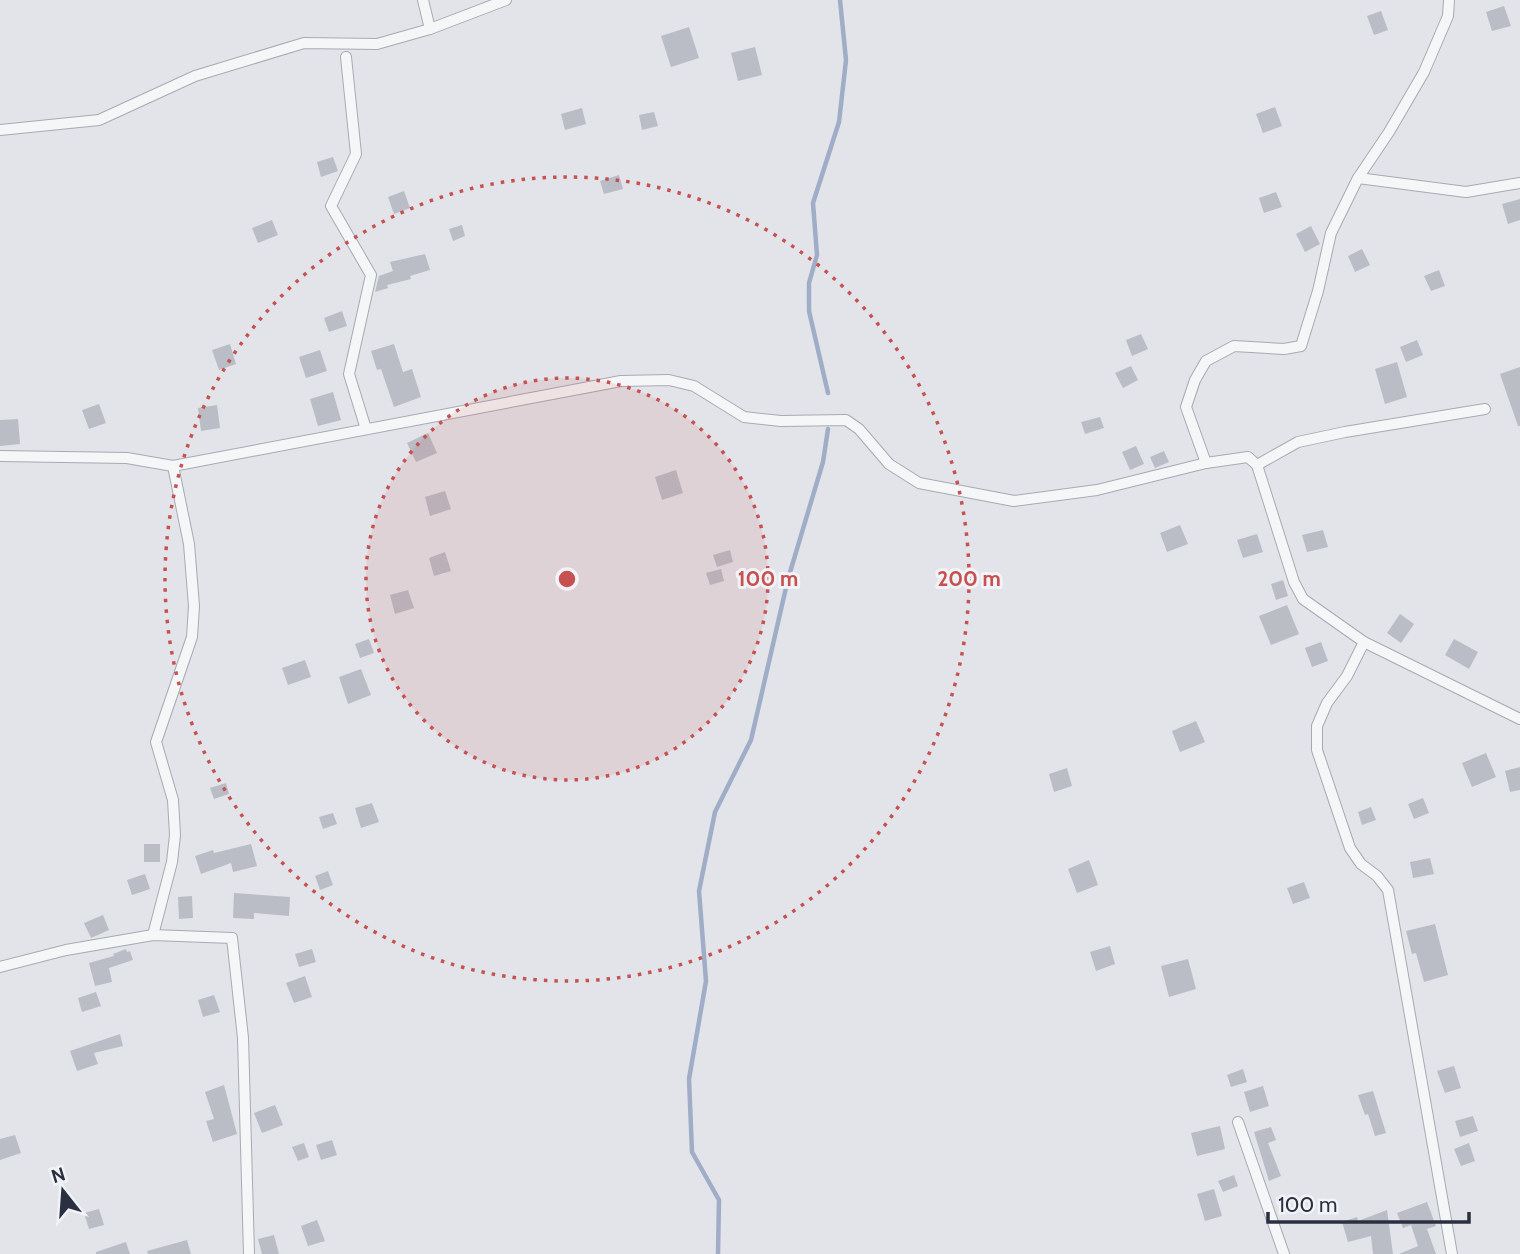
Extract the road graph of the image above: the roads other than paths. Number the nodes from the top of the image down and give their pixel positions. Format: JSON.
{"nodes":[{"id":1,"x":423,"y":0,"type":"edge"},
{"id":2,"x":506,"y":0,"type":"edge"},
{"id":3,"x":1449,"y":0,"type":"edge"},
{"id":4,"x":430,"y":29,"type":"junction"},
{"id":5,"x":346,"y":57,"type":"dead end"},
{"id":6,"x":0,"y":130,"type":"edge"},
{"id":7,"x":1358,"y":177,"type":"junction"},
{"id":8,"x":1520,"y":183,"type":"edge"},
{"id":9,"x":1485,"y":409,"type":"dead end"},
{"id":10,"x":366,"y":429,"type":"junction"},
{"id":11,"x":0,"y":456,"type":"edge"},
{"id":12,"x":1206,"y":463,"type":"junction"},
{"id":13,"x":1257,"y":465,"type":"junction"},
{"id":14,"x":173,"y":466,"type":"junction"},
{"id":15,"x":1364,"y":642,"type":"junction"},
{"id":16,"x":1520,"y":719,"type":"edge"},
{"id":17,"x":153,"y":935,"type":"junction"},
{"id":18,"x":0,"y":967,"type":"edge"},
{"id":19,"x":1238,"y":1122,"type":"dead end"},
{"id":20,"x":249,"y":1254,"type":"edge"},
{"id":21,"x":1284,"y":1254,"type":"edge"},
{"id":22,"x":1452,"y":1254,"type":"edge"}],
"edges":[{"from":1,"to":4,"type":"street"},
{"from":2,"to":4,"type":"street"},
{"from":3,"to":7,"type":"street"},
{"from":4,"to":6,"type":"street"},
{"from":5,"to":10,"type":"street"},
{"from":7,"to":8,"type":"street"},
{"from":7,"to":12,"type":"street"},
{"from":9,"to":13,"type":"street"},
{"from":10,"to":12,"type":"street"},
{"from":10,"to":14,"type":"street"},
{"from":11,"to":14,"type":"street"},
{"from":12,"to":13,"type":"street"},
{"from":13,"to":15,"type":"street"},
{"from":14,"to":17,"type":"street"},
{"from":15,"to":16,"type":"street"},
{"from":15,"to":22,"type":"street"},
{"from":17,"to":18,"type":"street"},
{"from":17,"to":20,"type":"street"},
{"from":19,"to":21,"type":"street"}]}
